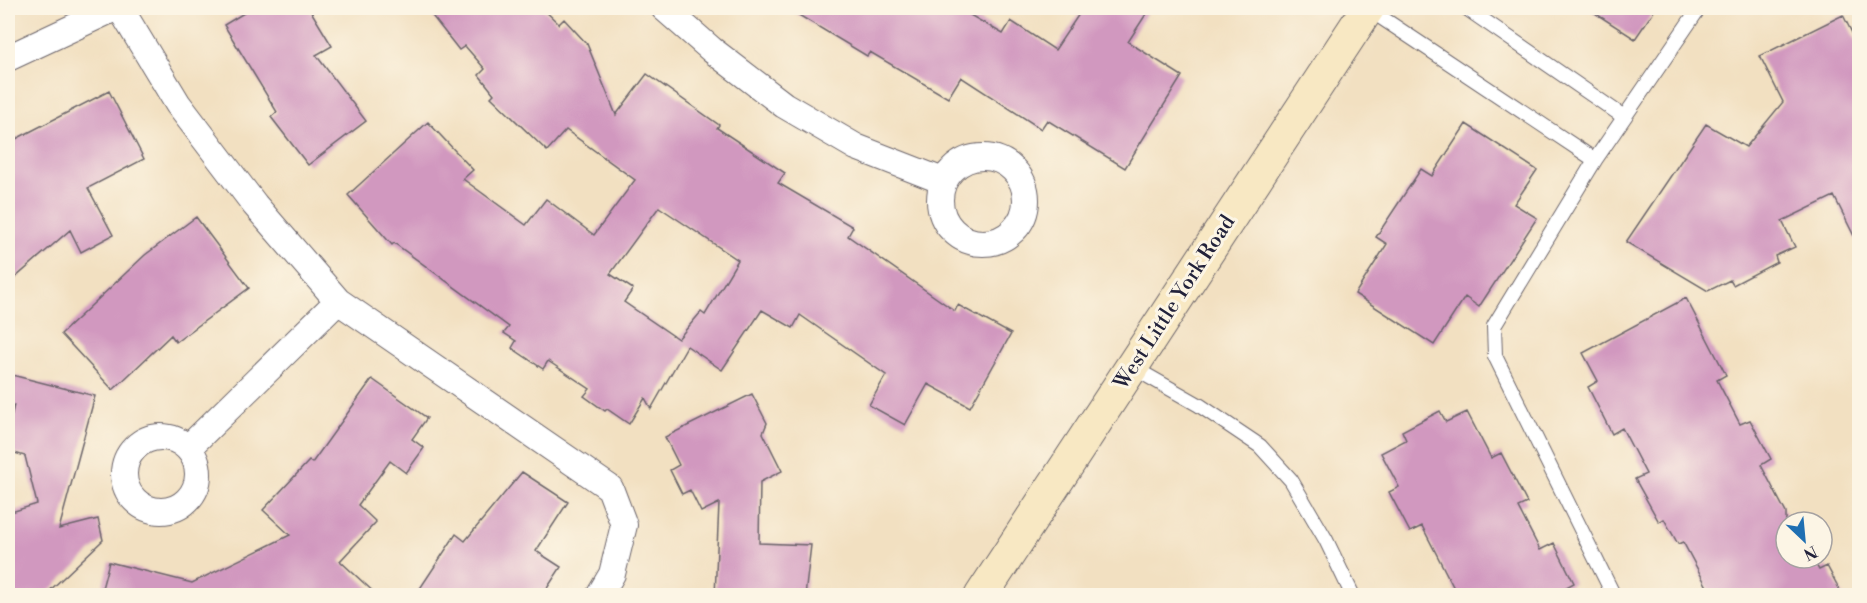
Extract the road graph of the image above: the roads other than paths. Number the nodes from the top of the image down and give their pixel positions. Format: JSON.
{"nodes":[{"id":1,"x":115,"y":8,"type":"edge"},
{"id":2,"x":120,"y":8,"type":"edge"},
{"id":3,"x":664,"y":8,"type":"edge"},
{"id":4,"x":1367,"y":8,"type":"edge"},
{"id":5,"x":1466,"y":8,"type":"edge"},
{"id":6,"x":1699,"y":8,"type":"edge"},
{"id":7,"x":8,"y":58,"type":"edge"},
{"id":8,"x":1624,"y":117,"type":"junction"},
{"id":9,"x":1595,"y":160,"type":"junction"},
{"id":10,"x":944,"y":181,"type":"dead end"},
{"id":11,"x":338,"y":301,"type":"junction"},
{"id":12,"x":1132,"y":367,"type":"junction"},
{"id":13,"x":188,"y":448,"type":"dead end"},
{"id":14,"x":599,"y":596,"type":"edge"},
{"id":15,"x":981,"y":596,"type":"edge"},
{"id":16,"x":1353,"y":596,"type":"edge"},
{"id":17,"x":1614,"y":596,"type":"edge"}],
"edges":[{"from":1,"to":7,"type":"street"},
{"from":2,"to":11,"type":"street"},
{"from":3,"to":10,"type":"street"},
{"from":4,"to":9,"type":"lane"},
{"from":4,"to":12,"type":"main road","name":"West Little York Road"},
{"from":5,"to":8,"type":"lane"},
{"from":6,"to":8,"type":"lane"},
{"from":8,"to":9,"type":"lane"},
{"from":9,"to":17,"type":"lane"},
{"from":11,"to":13,"type":"street"},
{"from":11,"to":14,"type":"street"},
{"from":12,"to":15,"type":"main road","name":"West Little York Road"},
{"from":12,"to":16,"type":"lane"}]}
